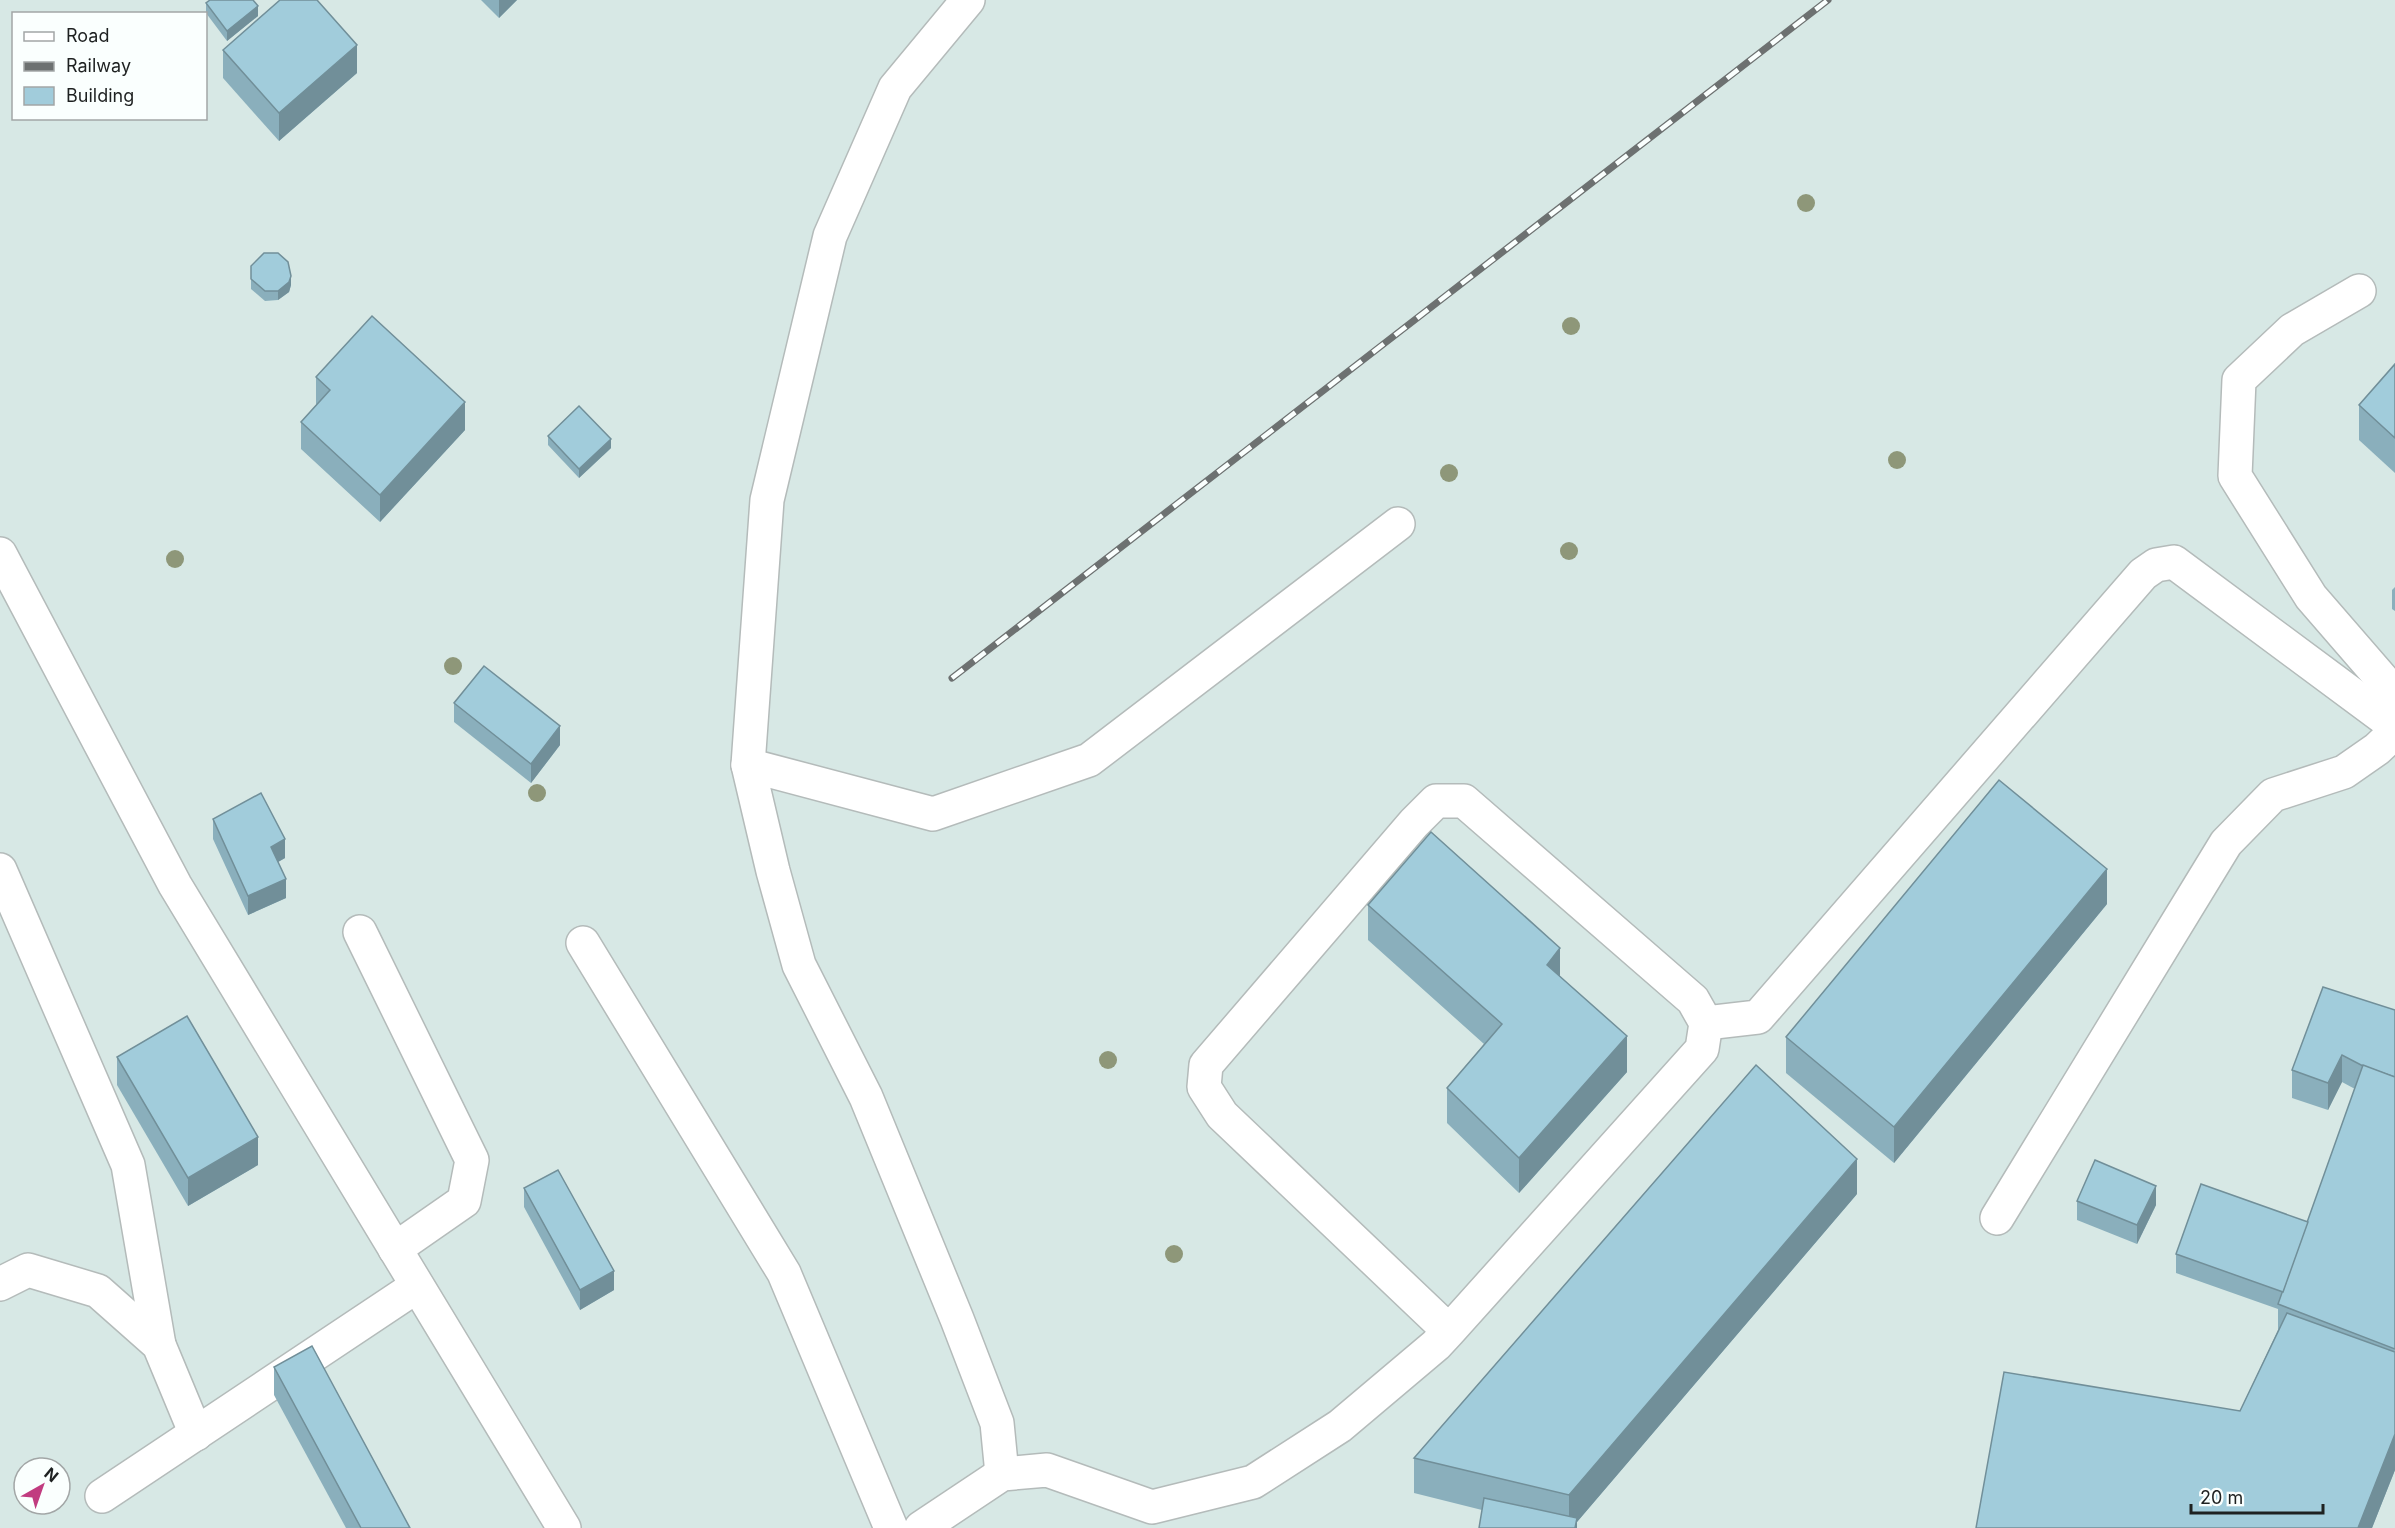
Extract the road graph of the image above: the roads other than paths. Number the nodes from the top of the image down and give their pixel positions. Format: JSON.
{"nodes":[{"id":1,"x":968,"y":0,"type":"edge"},
{"id":2,"x":2359,"y":291,"type":"dead end"},
{"id":3,"x":1398,"y":524,"type":"dead end"},
{"id":4,"x":3,"y":568,"type":"edge"},
{"id":5,"x":2395,"y":694,"type":"edge"},
{"id":6,"x":2395,"y":726,"type":"edge"},
{"id":7,"x":2395,"y":732,"type":"edge"},
{"id":8,"x":748,"y":765,"type":"junction"},
{"id":9,"x":0,"y":870,"type":"edge"},
{"id":10,"x":360,"y":932,"type":"dead end"},
{"id":11,"x":584,"y":943,"type":"dead end"},
{"id":12,"x":1706,"y":1023,"type":"junction"},
{"id":13,"x":1997,"y":1218,"type":"dead end"},
{"id":14,"x":395,"y":1249,"type":"junction"},
{"id":15,"x":0,"y":1284,"type":"edge"},
{"id":16,"x":417,"y":1286,"type":"junction"},
{"id":17,"x":1449,"y":1331,"type":"junction"},
{"id":18,"x":159,"y":1346,"type":"junction"},
{"id":19,"x":196,"y":1434,"type":"junction"},
{"id":20,"x":1002,"y":1474,"type":"junction"},
{"id":21,"x":102,"y":1496,"type":"dead end"},
{"id":22,"x":564,"y":1528,"type":"edge"},
{"id":23,"x":891,"y":1528,"type":"edge"},
{"id":24,"x":921,"y":1528,"type":"edge"}],
"edges":[{"from":1,"to":8,"type":"street"},
{"from":2,"to":5,"type":"street"},
{"from":3,"to":8,"type":"street"},
{"from":4,"to":14,"type":"street"},
{"from":6,"to":12,"type":"street"},
{"from":7,"to":13,"type":"street"},
{"from":8,"to":20,"type":"street"},
{"from":9,"to":18,"type":"street"},
{"from":10,"to":14,"type":"street"},
{"from":11,"to":23,"type":"street"},
{"from":12,"to":17,"type":"street"},
{"from":12,"to":17,"type":"street"},
{"from":14,"to":16,"type":"street"},
{"from":15,"to":18,"type":"street"},
{"from":16,"to":19,"type":"street"},
{"from":16,"to":22,"type":"street"},
{"from":17,"to":20,"type":"street"},
{"from":18,"to":19,"type":"street"},
{"from":19,"to":21,"type":"street"},
{"from":20,"to":24,"type":"street"}]}
